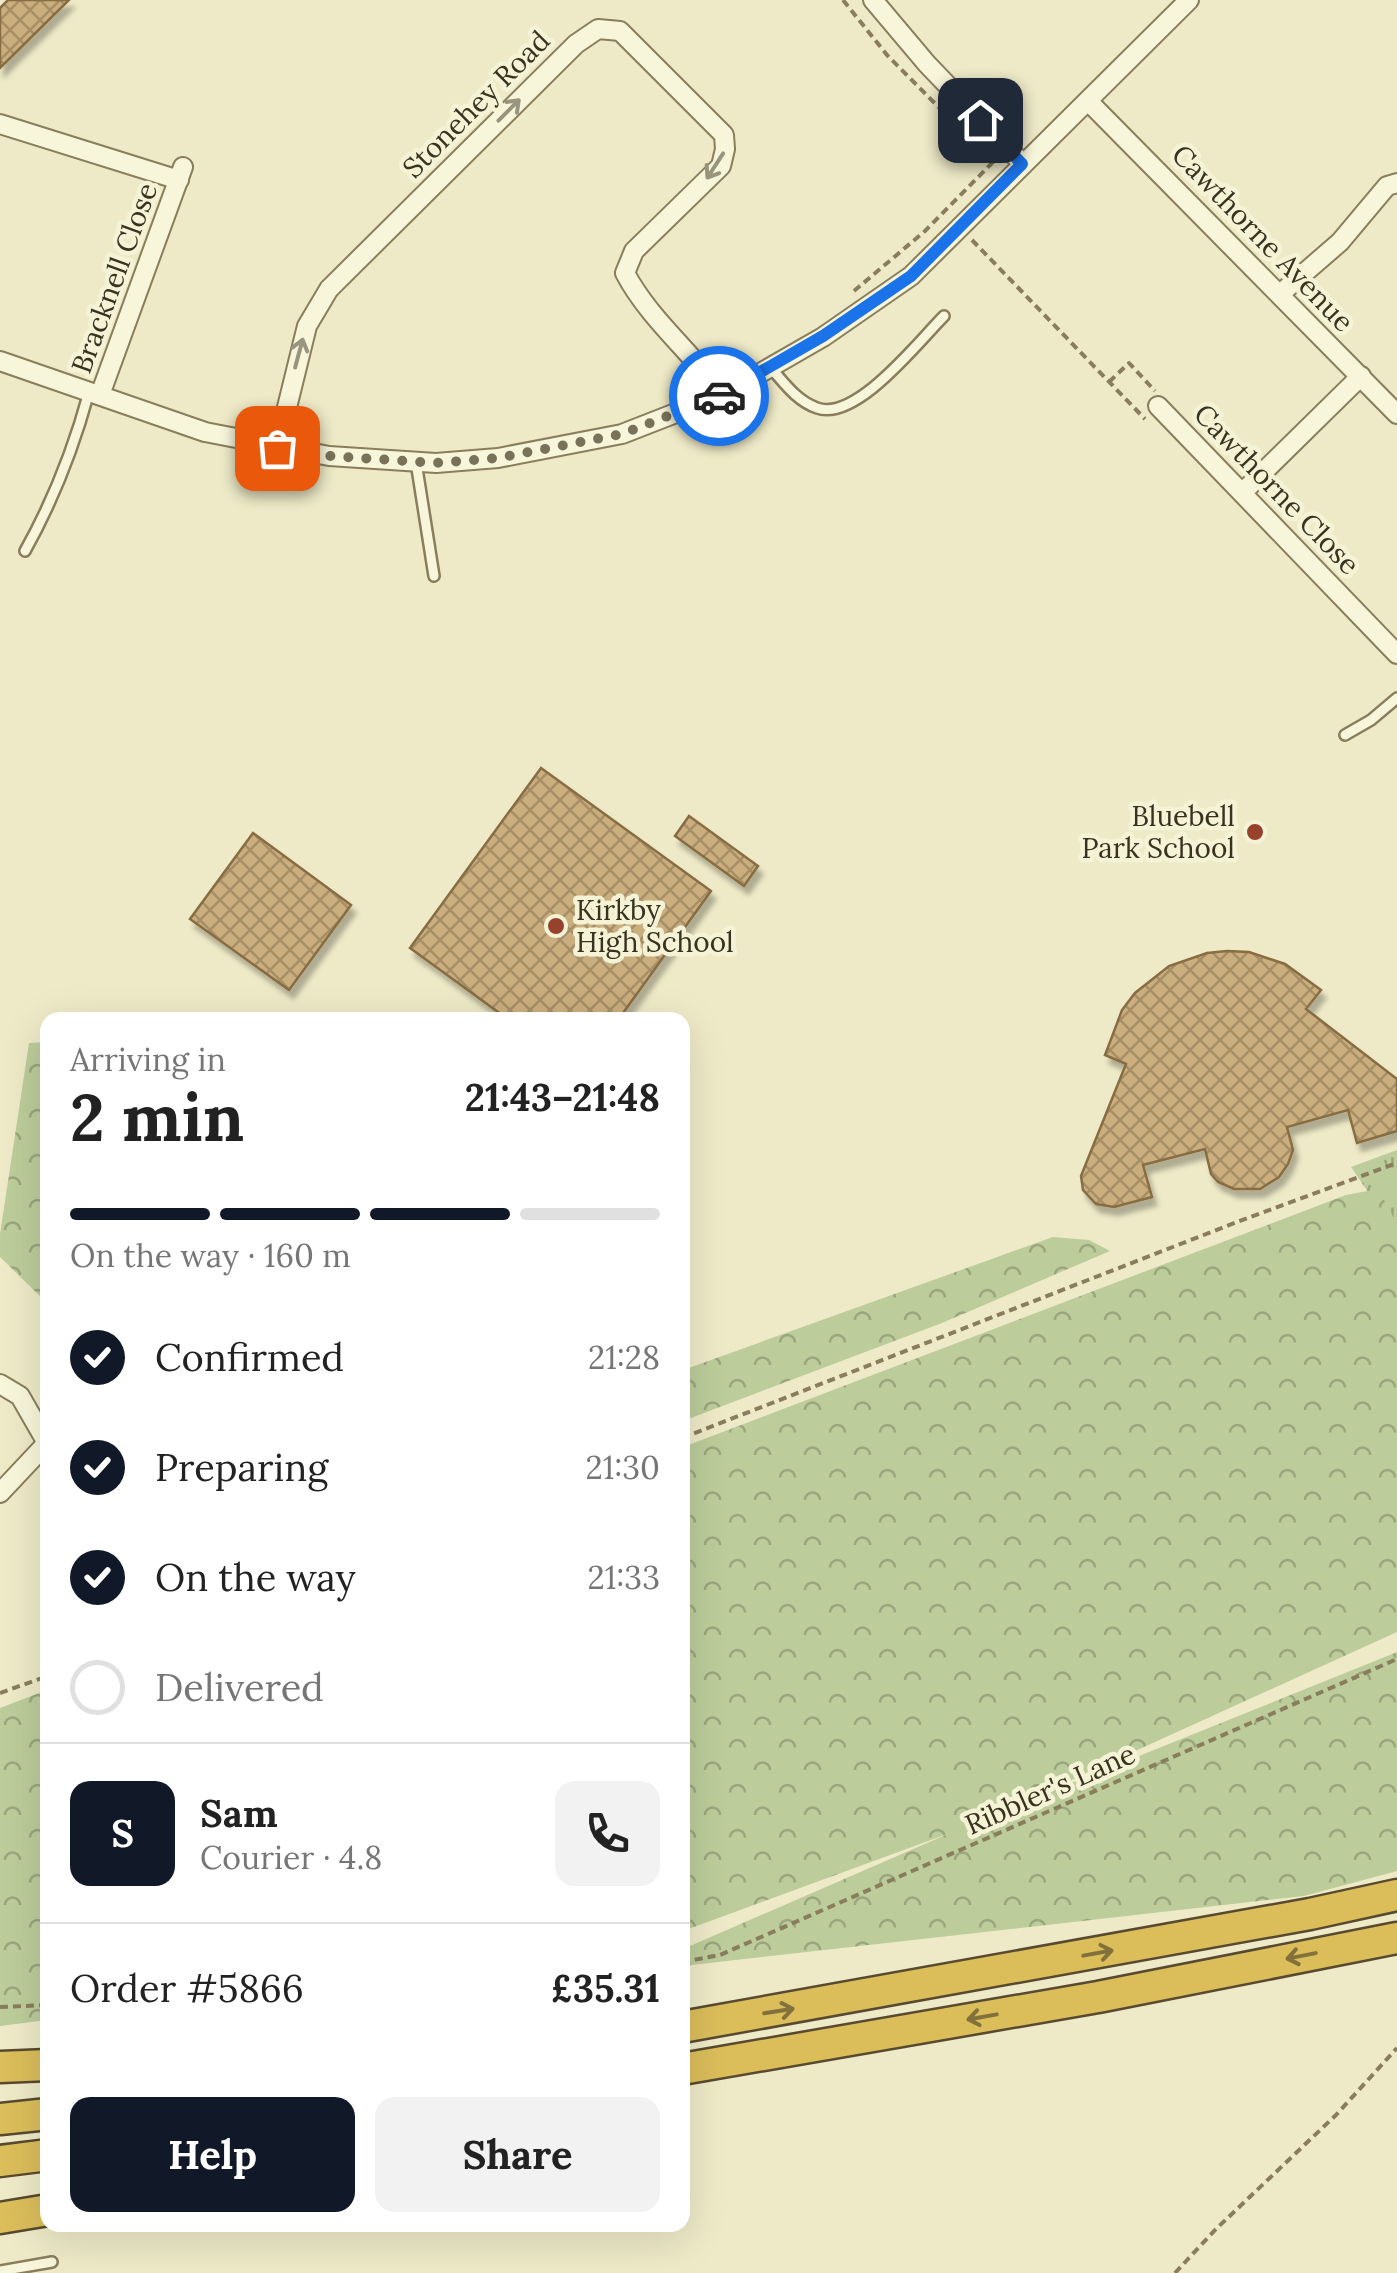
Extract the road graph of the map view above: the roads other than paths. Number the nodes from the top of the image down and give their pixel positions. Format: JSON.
{"nodes":[{"id":1,"x":874,"y":0,"type":"edge"},
{"id":2,"x":1189,"y":0,"type":"edge"},
{"id":3,"x":1090,"y":102,"type":"junction"},
{"id":4,"x":0,"y":124,"type":"edge"},
{"id":5,"x":1022,"y":164,"type":"junction"},
{"id":6,"x":1397,"y":183,"type":"edge"},
{"id":7,"x":1280,"y":294,"type":"junction"},
{"id":8,"x":944,"y":316,"type":"dead end"},
{"id":9,"x":0,"y":361,"type":"edge"},
{"id":10,"x":771,"y":368,"type":"junction"},
{"id":11,"x":1361,"y":376,"type":"junction"},
{"id":12,"x":95,"y":393,"type":"junction"},
{"id":13,"x":722,"y":395,"type":"junction"},
{"id":14,"x":1158,"y":406,"type":"road end"},
{"id":15,"x":1397,"y":414,"type":"edge"},
{"id":16,"x":277,"y":448,"type":"junction"},
{"id":17,"x":416,"y":462,"type":"junction"},
{"id":18,"x":1244,"y":492,"type":"junction"},
{"id":19,"x":25,"y":551,"type":"dead end"},
{"id":20,"x":434,"y":576,"type":"dead end"},
{"id":21,"x":1397,"y":654,"type":"edge"},
{"id":22,"x":1397,"y":698,"type":"edge"},
{"id":23,"x":1345,"y":736,"type":"dead end"},
{"id":24,"x":0,"y":1384,"type":"edge"},
{"id":25,"x":40,"y":1432,"type":"edge"},
{"id":26,"x":40,"y":1451,"type":"edge"},
{"id":27,"x":0,"y":1493,"type":"edge"},
{"id":28,"x":1397,"y":1895,"type":"edge"},
{"id":29,"x":1397,"y":1938,"type":"edge"},
{"id":30,"x":690,"y":2025,"type":"edge"},
{"id":31,"x":40,"y":2065,"type":"edge"},
{"id":32,"x":0,"y":2067,"type":"edge"},
{"id":33,"x":690,"y":2068,"type":"edge"},
{"id":34,"x":40,"y":2115,"type":"edge"},
{"id":35,"x":0,"y":2120,"type":"edge"},
{"id":36,"x":40,"y":2157,"type":"edge"},
{"id":37,"x":0,"y":2161,"type":"edge"},
{"id":38,"x":40,"y":2211,"type":"edge"},
{"id":39,"x":0,"y":2218,"type":"edge"},
{"id":40,"x":52,"y":2262,"type":"dead end"},
{"id":41,"x":0,"y":2271,"type":"edge"}],
"edges":[{"from":1,"to":5,"type":"street"},
{"from":2,"to":3,"type":"street"},
{"from":3,"to":5,"type":"street"},
{"from":3,"to":7,"type":"street","name":"Cawthorne Avenue"},
{"from":4,"to":12,"type":"street","name":"Bracknell Close"},
{"from":5,"to":10,"type":"street"},
{"from":6,"to":7,"type":"street"},
{"from":7,"to":11,"type":"street","name":"Cawthorne Avenue"},
{"from":8,"to":10,"type":"lane"},
{"from":9,"to":12,"type":"street"},
{"from":10,"to":13,"type":"street"},
{"from":11,"to":15,"type":"street","name":"Cawthorne Avenue"},
{"from":11,"to":18,"type":"street"},
{"from":12,"to":16,"type":"street"},
{"from":12,"to":19,"type":"lane"},
{"from":16,"to":13,"type":"street","name":"Stonehey Road","one_way":true},
{"from":13,"to":17,"type":"street"},
{"from":14,"to":18,"type":"street","name":"Cawthorne Close"},
{"from":16,"to":17,"type":"street"},
{"from":17,"to":20,"type":"lane"},
{"from":18,"to":21,"type":"street","name":"Cawthorne Close"},
{"from":22,"to":23,"type":"lane"},
{"from":24,"to":25,"type":"street"},
{"from":26,"to":27,"type":"street"},
{"from":30,"to":28,"type":"highway","one_way":true},
{"from":29,"to":33,"type":"highway","one_way":true},
{"from":31,"to":32,"type":"highway"},
{"from":34,"to":35,"type":"highway"},
{"from":36,"to":37,"type":"highway"},
{"from":38,"to":39,"type":"highway"},
{"from":40,"to":41,"type":"lane"}]}
